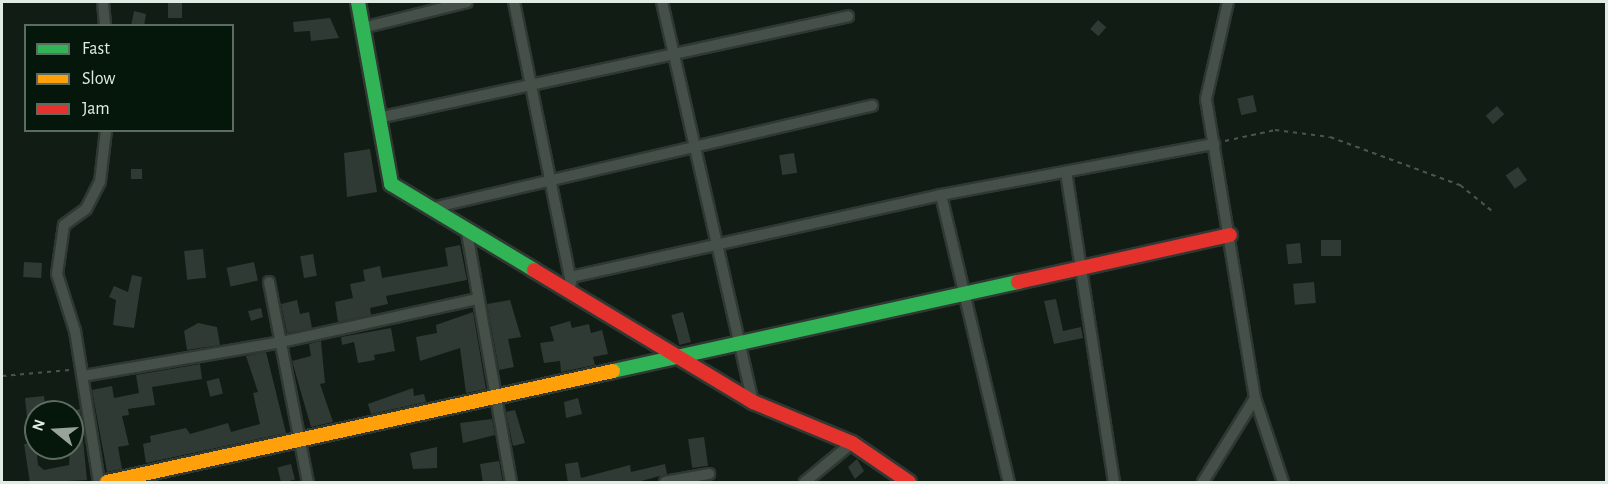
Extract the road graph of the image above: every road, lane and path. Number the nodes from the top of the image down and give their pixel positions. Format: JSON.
{"nodes":[{"id":1,"x":103,"y":2,"type":"edge"},
{"id":2,"x":358,"y":2,"type":"edge"},
{"id":3,"x":468,"y":2,"type":"edge"},
{"id":4,"x":514,"y":2,"type":"edge"},
{"id":5,"x":662,"y":2,"type":"edge"},
{"id":6,"x":1228,"y":2,"type":"edge"},
{"id":7,"x":848,"y":16,"type":"dead end"},
{"id":8,"x":105,"y":24,"type":"edge"},
{"id":9,"x":362,"y":28,"type":"junction"},
{"id":10,"x":674,"y":57,"type":"junction"},
{"id":11,"x":532,"y":87,"type":"junction"},
{"id":12,"x":872,"y":106,"type":"dead end"},
{"id":13,"x":378,"y":118,"type":"junction"},
{"id":14,"x":106,"y":132,"type":"edge"},
{"id":15,"x":1214,"y":144,"type":"junction"},
{"id":16,"x":698,"y":148,"type":"junction"},
{"id":17,"x":1066,"y":172,"type":"junction"},
{"id":18,"x":550,"y":182,"type":"junction"},
{"id":19,"x":941,"y":195,"type":"junction"},
{"id":20,"x":432,"y":208,"type":"junction"},
{"id":21,"x":1492,"y":211,"type":"dead end"},
{"id":22,"x":466,"y":227,"type":"junction"},
{"id":23,"x":1230,"y":235,"type":"junction"},
{"id":24,"x":720,"y":245,"type":"junction"},
{"id":25,"x":1081,"y":267,"type":"junction"},
{"id":26,"x":571,"y":277,"type":"junction"},
{"id":27,"x":269,"y":282,"type":"dead end"},
{"id":28,"x":964,"y":291,"type":"junction"},
{"id":29,"x":572,"y":292,"type":"junction"},
{"id":30,"x":477,"y":299,"type":"junction"},
{"id":31,"x":281,"y":342,"type":"junction"},
{"id":32,"x":742,"y":344,"type":"junction"},
{"id":33,"x":678,"y":358,"type":"junction"},
{"id":34,"x":83,"y":373,"type":"junction"},
{"id":35,"x":2,"y":376,"type":"edge"},
{"id":36,"x":1255,"y":398,"type":"junction"},
{"id":37,"x":496,"y":400,"type":"junction"},
{"id":38,"x":753,"y":402,"type":"junction"},
{"id":39,"x":300,"y":442,"type":"junction"},
{"id":40,"x":852,"y":443,"type":"junction"},
{"id":41,"x":709,"y":474,"type":"dead end"},
{"id":42,"x":99,"y":483,"type":"edge"},
{"id":43,"x":107,"y":483,"type":"edge"},
{"id":44,"x":308,"y":483,"type":"edge"},
{"id":45,"x":511,"y":483,"type":"edge"},
{"id":46,"x":665,"y":483,"type":"edge"},
{"id":47,"x":805,"y":483,"type":"edge"},
{"id":48,"x":909,"y":483,"type":"edge"},
{"id":49,"x":1009,"y":483,"type":"edge"},
{"id":50,"x":1114,"y":483,"type":"edge"},
{"id":51,"x":1203,"y":483,"type":"edge"},
{"id":52,"x":1283,"y":483,"type":"edge"}],
"edges":[{"from":1,"to":8,"type":"street"},
{"from":2,"to":9,"type":"street"},
{"from":3,"to":9,"type":"street"},
{"from":4,"to":11,"type":"street"},
{"from":5,"to":10,"type":"street"},
{"from":6,"to":15,"type":"street"},
{"from":7,"to":10,"type":"street"},
{"from":9,"to":13,"type":"street"},
{"from":10,"to":11,"type":"street"},
{"from":10,"to":16,"type":"street"},
{"from":11,"to":13,"type":"street"},
{"from":11,"to":18,"type":"street"},
{"from":12,"to":16,"type":"street"},
{"from":13,"to":20,"type":"street"},
{"from":14,"to":34,"type":"street"},
{"from":15,"to":17,"type":"street"},
{"from":15,"to":21,"type":"path"},
{"from":15,"to":23,"type":"street"},
{"from":16,"to":18,"type":"street"},
{"from":16,"to":24,"type":"street"},
{"from":17,"to":19,"type":"street"},
{"from":17,"to":25,"type":"street"},
{"from":18,"to":20,"type":"street"},
{"from":18,"to":26,"type":"street"},
{"from":19,"to":24,"type":"street"},
{"from":19,"to":28,"type":"street"},
{"from":20,"to":22,"type":"street"},
{"from":22,"to":29,"type":"street"},
{"from":22,"to":30,"type":"street"},
{"from":23,"to":25,"type":"street"},
{"from":23,"to":36,"type":"street"},
{"from":24,"to":26,"type":"street"},
{"from":24,"to":32,"type":"street"},
{"from":25,"to":28,"type":"street"},
{"from":25,"to":50,"type":"street"},
{"from":26,"to":29,"type":"street"},
{"from":27,"to":31,"type":"street"},
{"from":28,"to":32,"type":"street"},
{"from":28,"to":49,"type":"street"},
{"from":29,"to":33,"type":"street"},
{"from":30,"to":31,"type":"street"},
{"from":30,"to":37,"type":"street"},
{"from":31,"to":34,"type":"street"},
{"from":31,"to":39,"type":"street"},
{"from":32,"to":33,"type":"street"},
{"from":32,"to":38,"type":"street"},
{"from":33,"to":37,"type":"street"},
{"from":33,"to":38,"type":"street"},
{"from":34,"to":35,"type":"path"},
{"from":34,"to":42,"type":"street"},
{"from":36,"to":51,"type":"street"},
{"from":36,"to":52,"type":"street"},
{"from":37,"to":39,"type":"street"},
{"from":37,"to":45,"type":"street"},
{"from":38,"to":40,"type":"street"},
{"from":39,"to":43,"type":"street"},
{"from":39,"to":44,"type":"street"},
{"from":40,"to":47,"type":"street"},
{"from":40,"to":48,"type":"street"},
{"from":41,"to":46,"type":"street"}]}
